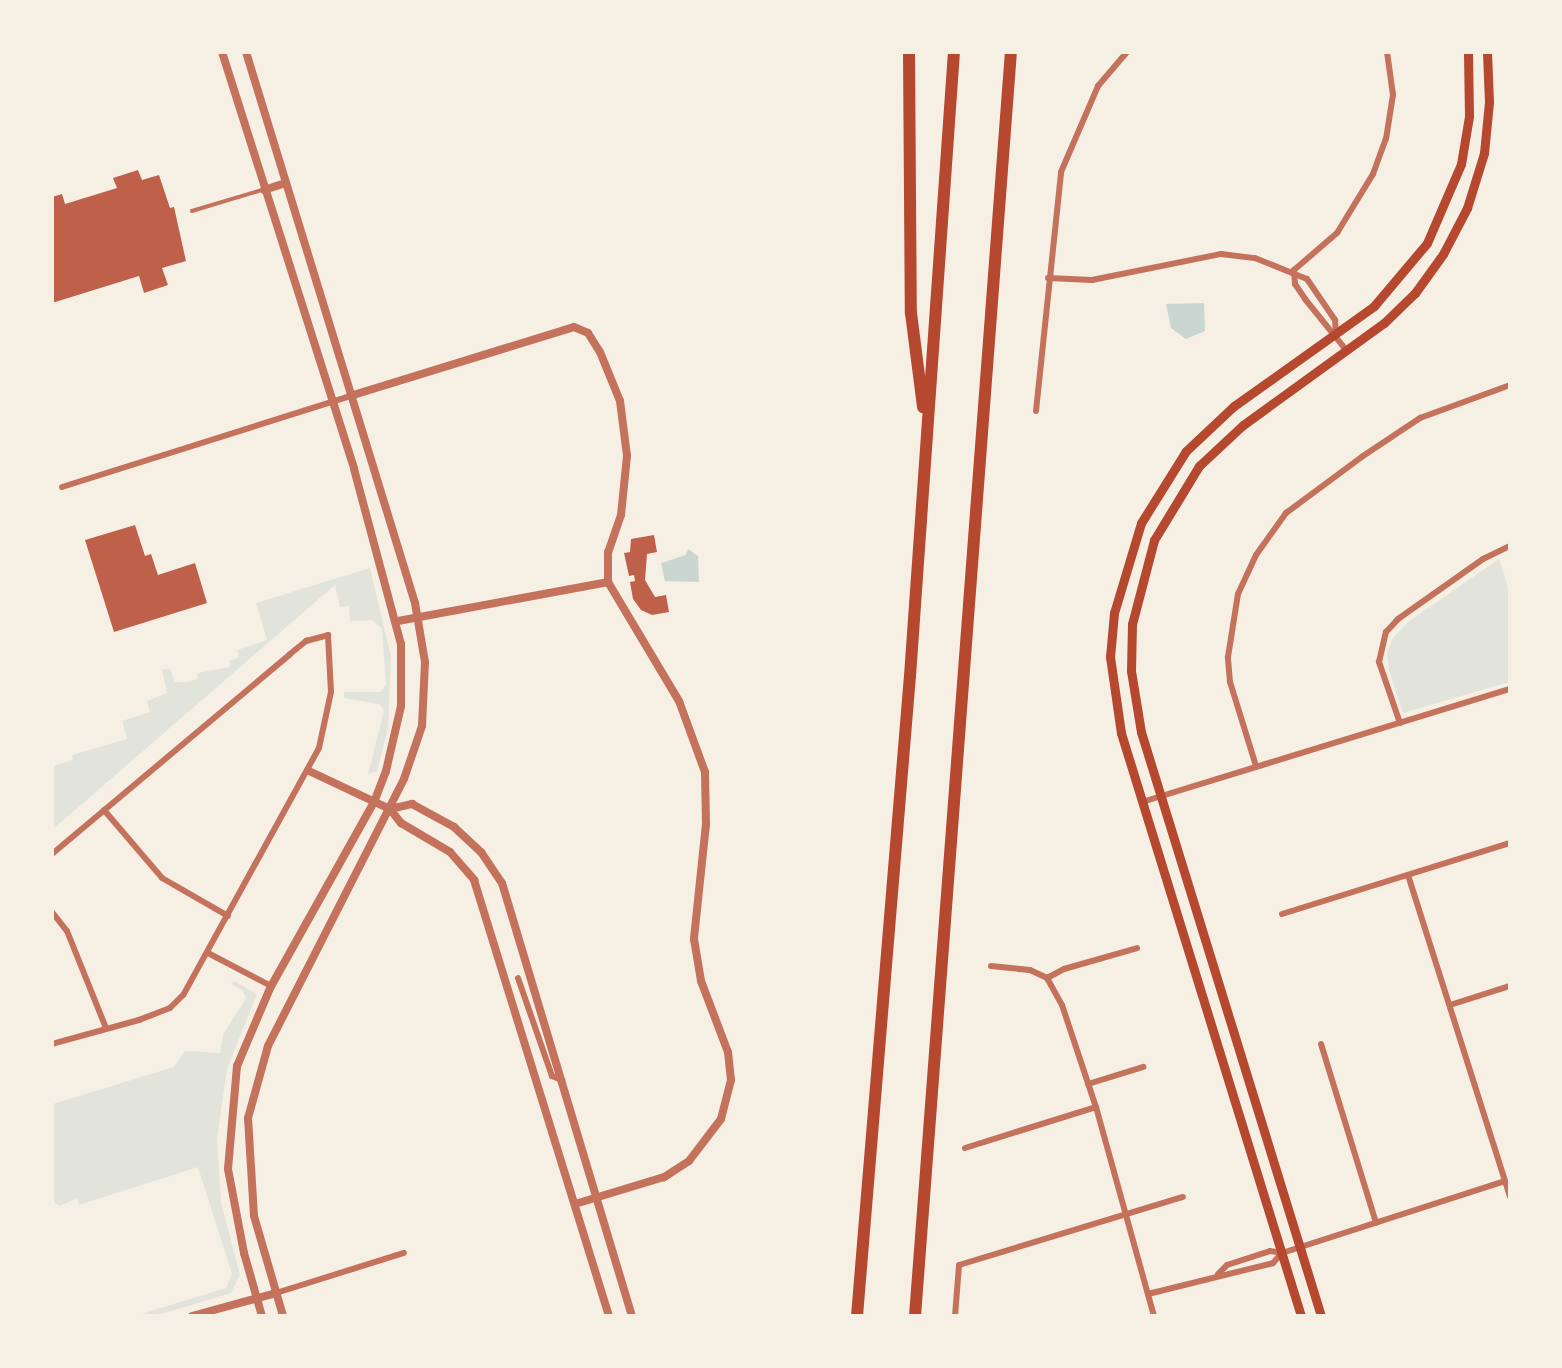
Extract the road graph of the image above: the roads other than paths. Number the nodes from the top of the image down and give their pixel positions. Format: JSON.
{"nodes":[{"id":1,"x":222,"y":52,"type":"edge"},
{"id":2,"x":246,"y":52,"type":"edge"},
{"id":3,"x":909,"y":52,"type":"edge"},
{"id":4,"x":954,"y":52,"type":"edge"},
{"id":5,"x":1011,"y":52,"type":"edge"},
{"id":6,"x":1127,"y":52,"type":"edge"},
{"id":7,"x":1387,"y":52,"type":"edge"},
{"id":8,"x":1468,"y":52,"type":"edge"},
{"id":9,"x":1488,"y":52,"type":"edge"},
{"id":10,"x":286,"y":183,"type":"junction"},
{"id":11,"x":264,"y":190,"type":"junction"},
{"id":12,"x":192,"y":211,"type":"dead end"},
{"id":13,"x":1294,"y":270,"type":"junction"},
{"id":14,"x":1048,"y":278,"type":"junction"},
{"id":15,"x":1336,"y":335,"type":"junction"},
{"id":16,"x":1347,"y":351,"type":"junction"},
{"id":17,"x":1510,"y":385,"type":"edge"},
{"id":18,"x":351,"y":396,"type":"junction"},
{"id":19,"x":332,"y":402,"type":"junction"},
{"id":20,"x":1036,"y":411,"type":"dead end"},
{"id":21,"x":927,"y":435,"type":"junction"},
{"id":22,"x":1186,"y":451,"type":"junction"},
{"id":23,"x":1199,"y":466,"type":"junction"},
{"id":24,"x":62,"y":487,"type":"dead end"},
{"id":25,"x":1510,"y":546,"type":"edge"},
{"id":26,"x":608,"y":582,"type":"junction"},
{"id":27,"x":419,"y":618,"type":"junction"},
{"id":28,"x":398,"y":621,"type":"junction"},
{"id":29,"x":1510,"y":689,"type":"edge"},
{"id":30,"x":1400,"y":723,"type":"junction"},
{"id":31,"x":1256,"y":766,"type":"junction"},
{"id":32,"x":309,"y":771,"type":"junction"},
{"id":33,"x":1160,"y":796,"type":"junction"},
{"id":34,"x":374,"y":802,"type":"junction"},
{"id":35,"x":1142,"y":802,"type":"junction"},
{"id":36,"x":390,"y":809,"type":"junction"},
{"id":37,"x":104,"y":810,"type":"junction"},
{"id":38,"x":1510,"y":843,"type":"edge"},
{"id":39,"x":52,"y":854,"type":"edge"},
{"id":40,"x":1408,"y":875,"type":"junction"},
{"id":41,"x":52,"y":912,"type":"edge"},
{"id":42,"x":1282,"y":914,"type":"dead end"},
{"id":43,"x":228,"y":916,"type":"junction"},
{"id":44,"x":1137,"y":948,"type":"dead end"},
{"id":45,"x":208,"y":953,"type":"junction"},
{"id":46,"x":991,"y":966,"type":"dead end"},
{"id":47,"x":530,"y":974,"type":"junction"},
{"id":48,"x":518,"y":978,"type":"junction"},
{"id":49,"x":1047,"y":978,"type":"junction"},
{"id":50,"x":508,"y":981,"type":"junction"},
{"id":51,"x":271,"y":986,"type":"junction"},
{"id":52,"x":1510,"y":986,"type":"edge"},
{"id":53,"x":1450,"y":1004,"type":"junction"},
{"id":54,"x":106,"y":1028,"type":"junction"},
{"id":55,"x":52,"y":1044,"type":"edge"},
{"id":56,"x":1321,"y":1044,"type":"dead end"},
{"id":57,"x":1143,"y":1067,"type":"dead end"},
{"id":58,"x":562,"y":1080,"type":"junction"},
{"id":59,"x":1088,"y":1084,"type":"junction"},
{"id":60,"x":1096,"y":1107,"type":"junction"},
{"id":61,"x":965,"y":1148,"type":"dead end"},
{"id":62,"x":1505,"y":1181,"type":"junction"},
{"id":63,"x":597,"y":1196,"type":"junction"},
{"id":64,"x":1510,"y":1196,"type":"edge"},
{"id":65,"x":1183,"y":1197,"type":"dead end"},
{"id":66,"x":575,"y":1204,"type":"junction"},
{"id":67,"x":1128,"y":1212,"type":"junction"},
{"id":68,"x":1376,"y":1223,"type":"junction"},
{"id":69,"x":1301,"y":1248,"type":"junction"},
{"id":70,"x":404,"y":1253,"type":"dead end"},
{"id":71,"x":1282,"y":1254,"type":"junction"},
{"id":72,"x":1218,"y":1274,"type":"junction"},
{"id":73,"x":276,"y":1293,"type":"junction"},
{"id":74,"x":1148,"y":1294,"type":"junction"},
{"id":75,"x":256,"y":1296,"type":"junction"},
{"id":76,"x":192,"y":1315,"type":"edge"},
{"id":77,"x":262,"y":1315,"type":"edge"},
{"id":78,"x":283,"y":1315,"type":"edge"},
{"id":79,"x":609,"y":1315,"type":"edge"},
{"id":80,"x":632,"y":1315,"type":"edge"},
{"id":81,"x":857,"y":1315,"type":"edge"},
{"id":82,"x":915,"y":1315,"type":"edge"},
{"id":83,"x":955,"y":1315,"type":"edge"},
{"id":84,"x":1154,"y":1315,"type":"edge"},
{"id":85,"x":1301,"y":1315,"type":"edge"},
{"id":86,"x":1321,"y":1315,"type":"edge"}],
"edges":[{"from":1,"to":11,"type":"street"},
{"from":2,"to":10,"type":"street"},
{"from":3,"to":21,"type":"highway"},
{"from":4,"to":21,"type":"highway"},
{"from":5,"to":82,"type":"highway"},
{"from":6,"to":14,"type":"street"},
{"from":7,"to":13,"type":"street"},
{"from":8,"to":15,"type":"main road"},
{"from":9,"to":16,"type":"main road"},
{"from":10,"to":11,"type":"street"},
{"from":10,"to":18,"type":"street"},
{"from":11,"to":12,"type":"lane"},
{"from":11,"to":19,"type":"street"},
{"from":13,"to":14,"type":"street"},
{"from":13,"to":15,"type":"street"},
{"from":13,"to":15,"type":"street"},
{"from":14,"to":20,"type":"street"},
{"from":15,"to":16,"type":"street"},
{"from":15,"to":22,"type":"main road"},
{"from":16,"to":23,"type":"main road"},
{"from":17,"to":31,"type":"street"},
{"from":18,"to":19,"type":"street"},
{"from":18,"to":26,"type":"street"},
{"from":18,"to":27,"type":"street"},
{"from":19,"to":24,"type":"street"},
{"from":19,"to":28,"type":"street"},
{"from":21,"to":81,"type":"highway"},
{"from":22,"to":23,"type":"main road"},
{"from":22,"to":35,"type":"main road"},
{"from":23,"to":33,"type":"main road"},
{"from":25,"to":30,"type":"street"},
{"from":26,"to":27,"type":"street"},
{"from":26,"to":63,"type":"street"},
{"from":27,"to":28,"type":"street"},
{"from":27,"to":36,"type":"street"},
{"from":28,"to":34,"type":"street"},
{"from":29,"to":30,"type":"street"},
{"from":30,"to":31,"type":"street"},
{"from":31,"to":33,"type":"street"},
{"from":32,"to":34,"type":"street"},
{"from":32,"to":37,"type":"street"},
{"from":32,"to":43,"type":"street"},
{"from":33,"to":35,"type":"street"},
{"from":33,"to":69,"type":"main road"},
{"from":34,"to":36,"type":"street"},
{"from":34,"to":51,"type":"street"},
{"from":35,"to":71,"type":"main road"},
{"from":36,"to":47,"type":"street"},
{"from":36,"to":50,"type":"street"},
{"from":36,"to":73,"type":"street"},
{"from":37,"to":39,"type":"street"},
{"from":37,"to":43,"type":"street"},
{"from":38,"to":40,"type":"street"},
{"from":40,"to":42,"type":"street"},
{"from":40,"to":53,"type":"street"},
{"from":41,"to":54,"type":"street"},
{"from":43,"to":45,"type":"street"},
{"from":44,"to":49,"type":"street"},
{"from":45,"to":51,"type":"street"},
{"from":45,"to":54,"type":"street"},
{"from":46,"to":49,"type":"street"},
{"from":47,"to":48,"type":"street"},
{"from":47,"to":58,"type":"street"},
{"from":48,"to":50,"type":"street"},
{"from":48,"to":58,"type":"street"},
{"from":49,"to":59,"type":"street"},
{"from":50,"to":66,"type":"street"},
{"from":51,"to":75,"type":"street"},
{"from":52,"to":53,"type":"street"},
{"from":53,"to":62,"type":"street"},
{"from":54,"to":55,"type":"street"},
{"from":56,"to":68,"type":"street"},
{"from":57,"to":59,"type":"street"},
{"from":58,"to":63,"type":"street"},
{"from":59,"to":60,"type":"street"},
{"from":60,"to":61,"type":"street"},
{"from":60,"to":67,"type":"street"},
{"from":62,"to":64,"type":"street"},
{"from":62,"to":68,"type":"street"},
{"from":63,"to":66,"type":"street"},
{"from":63,"to":80,"type":"street"},
{"from":65,"to":67,"type":"street"},
{"from":66,"to":79,"type":"street"},
{"from":67,"to":74,"type":"street"},
{"from":67,"to":83,"type":"street"},
{"from":68,"to":69,"type":"street"},
{"from":69,"to":71,"type":"street"},
{"from":69,"to":86,"type":"main road"},
{"from":70,"to":73,"type":"street"},
{"from":71,"to":72,"type":"street"},
{"from":71,"to":72,"type":"street"},
{"from":71,"to":85,"type":"main road"},
{"from":72,"to":74,"type":"street"},
{"from":73,"to":75,"type":"street"},
{"from":73,"to":78,"type":"street"},
{"from":74,"to":84,"type":"street"},
{"from":75,"to":76,"type":"street"},
{"from":75,"to":77,"type":"street"}]}
